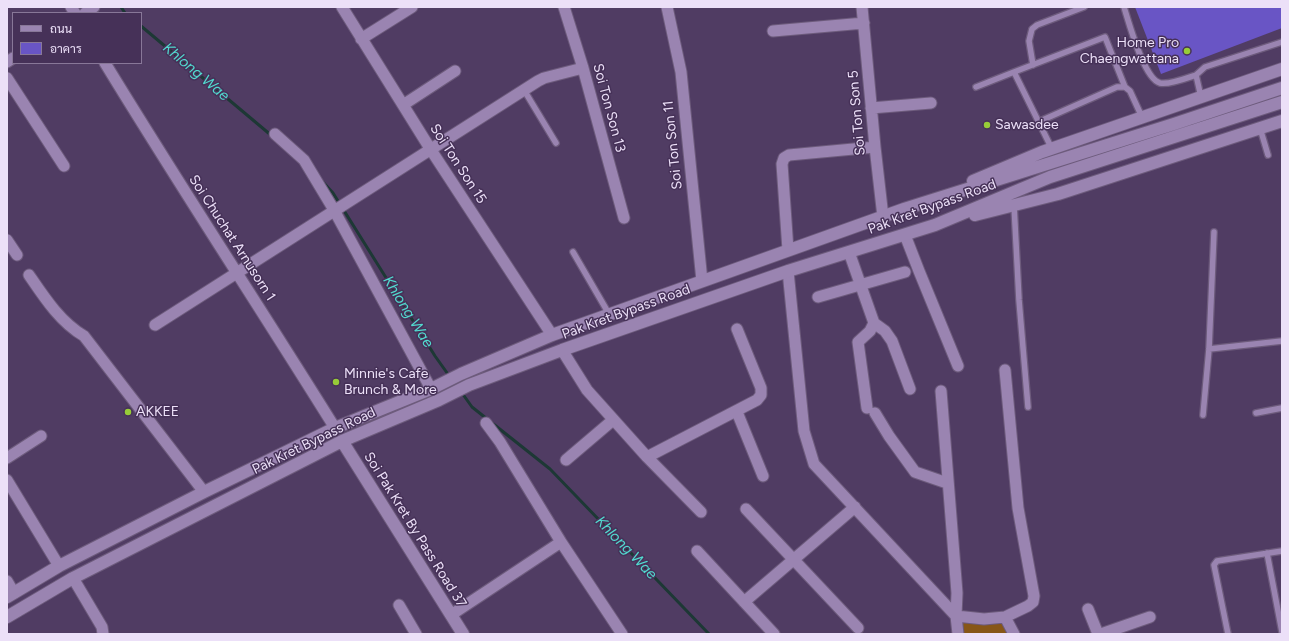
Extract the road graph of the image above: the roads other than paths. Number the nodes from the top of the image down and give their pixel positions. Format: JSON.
{"nodes":[{"id":1,"x":342,"y":7,"type":"edge"},
{"id":2,"x":412,"y":7,"type":"edge"},
{"id":3,"x":564,"y":7,"type":"edge"},
{"id":4,"x":667,"y":7,"type":"edge"},
{"id":5,"x":862,"y":7,"type":"edge"},
{"id":6,"x":1084,"y":7,"type":"edge"},
{"id":7,"x":1124,"y":7,"type":"edge"},
{"id":8,"x":864,"y":23,"type":"junction"},
{"id":9,"x":773,"y":31,"type":"dead end"},
{"id":10,"x":362,"y":38,"type":"junction"},
{"id":11,"x":1282,"y":42,"type":"edge"},
{"id":12,"x":106,"y":64,"type":"edge"},
{"id":13,"x":1033,"y":65,"type":"junction"},
{"id":14,"x":583,"y":68,"type":"junction"},
{"id":15,"x":1282,"y":69,"type":"edge"},
{"id":16,"x":455,"y":72,"type":"dead end"},
{"id":17,"x":1014,"y":72,"type":"junction"},
{"id":18,"x":1196,"y":75,"type":"junction"},
{"id":19,"x":7,"y":78,"type":"edge"},
{"id":20,"x":976,"y":87,"type":"dead end"},
{"id":21,"x":1125,"y":87,"type":"junction"},
{"id":22,"x":1282,"y":88,"type":"edge"},
{"id":23,"x":524,"y":90,"type":"junction"},
{"id":24,"x":1202,"y":97,"type":"junction"},
{"id":25,"x":1282,"y":102,"type":"edge"},
{"id":26,"x":931,"y":103,"type":"dead end"},
{"id":27,"x":403,"y":105,"type":"junction"},
{"id":28,"x":871,"y":108,"type":"junction"},
{"id":29,"x":1142,"y":118,"type":"junction"},
{"id":30,"x":1282,"y":121,"type":"edge"},
{"id":31,"x":1038,"y":122,"type":"junction"},
{"id":32,"x":1260,"y":128,"type":"junction"},
{"id":33,"x":275,"y":134,"type":"dead end"},
{"id":34,"x":556,"y":143,"type":"dead end"},
{"id":35,"x":875,"y":147,"type":"junction"},
{"id":36,"x":1052,"y":149,"type":"junction"},
{"id":37,"x":431,"y":150,"type":"junction"},
{"id":38,"x":1268,"y":155,"type":"dead end"},
{"id":39,"x":64,"y":166,"type":"dead end"},
{"id":40,"x":1014,"y":205,"type":"junction"},
{"id":41,"x":336,"y":209,"type":"junction"},
{"id":42,"x":904,"y":210,"type":"junction"},
{"id":43,"x":883,"y":217,"type":"junction"},
{"id":44,"x":624,"y":218,"type":"dead end"},
{"id":45,"x":935,"y":224,"type":"junction"},
{"id":46,"x":1214,"y":232,"type":"dead end"},
{"id":47,"x":905,"y":235,"type":"junction"},
{"id":48,"x":7,"y":240,"type":"edge"},
{"id":49,"x":788,"y":250,"type":"junction"},
{"id":50,"x":573,"y":252,"type":"dead end"},
{"id":51,"x":849,"y":252,"type":"junction"},
{"id":52,"x":17,"y":255,"type":"dead end"},
{"id":53,"x":788,"y":270,"type":"junction"},
{"id":54,"x":237,"y":272,"type":"junction"},
{"id":55,"x":906,"y":272,"type":"dead end"},
{"id":56,"x":29,"y":275,"type":"dead end"},
{"id":57,"x":702,"y":281,"type":"junction"},
{"id":58,"x":861,"y":285,"type":"junction"},
{"id":59,"x":818,"y":297,"type":"dead end"},
{"id":60,"x":609,"y":314,"type":"junction"},
{"id":61,"x":874,"y":323,"type":"junction"},
{"id":62,"x":155,"y":325,"type":"dead end"},
{"id":63,"x":737,"y":329,"type":"dead end"},
{"id":64,"x":552,"y":335,"type":"junction"},
{"id":65,"x":1282,"y":342,"type":"edge"},
{"id":66,"x":1209,"y":349,"type":"junction"},
{"id":67,"x":562,"y":350,"type":"junction"},
{"id":68,"x":958,"y":366,"type":"dead end"},
{"id":69,"x":1005,"y":370,"type":"dead end"},
{"id":70,"x":432,"y":388,"type":"junction"},
{"id":71,"x":910,"y":389,"type":"dead end"},
{"id":72,"x":941,"y":391,"type":"dead end"},
{"id":73,"x":1028,"y":407,"type":"dead end"},
{"id":74,"x":1282,"y":408,"type":"edge"},
{"id":75,"x":737,"y":412,"type":"junction"},
{"id":76,"x":1256,"y":413,"type":"dead end"},
{"id":77,"x":1203,"y":415,"type":"dead end"},
{"id":78,"x":613,"y":420,"type":"junction"},
{"id":79,"x":486,"y":423,"type":"dead end"},
{"id":80,"x":335,"y":428,"type":"junction"},
{"id":81,"x":41,"y":436,"type":"dead end"},
{"id":82,"x":342,"y":441,"type":"junction"},
{"id":83,"x":647,"y":457,"type":"junction"},
{"id":84,"x":7,"y":458,"type":"edge"},
{"id":85,"x":566,"y":460,"type":"dead end"},
{"id":86,"x":763,"y":476,"type":"dead end"},
{"id":87,"x":7,"y":480,"type":"edge"},
{"id":88,"x":947,"y":483,"type":"junction"},
{"id":89,"x":204,"y":492,"type":"junction"},
{"id":90,"x":855,"y":507,"type":"junction"},
{"id":91,"x":746,"y":509,"type":"dead end"},
{"id":92,"x":701,"y":512,"type":"dead end"},
{"id":93,"x":561,"y":542,"type":"junction"},
{"id":94,"x":697,"y":551,"type":"dead end"},
{"id":95,"x":1282,"y":551,"type":"edge"},
{"id":96,"x":1267,"y":553,"type":"junction"},
{"id":97,"x":793,"y":560,"type":"junction"},
{"id":98,"x":58,"y":566,"type":"junction"},
{"id":99,"x":73,"y":578,"type":"junction"},
{"id":100,"x":7,"y":582,"type":"edge"},
{"id":101,"x":11,"y":595,"type":"edge"},
{"id":102,"x":744,"y":602,"type":"junction"},
{"id":103,"x":399,"y":605,"type":"dead end"},
{"id":104,"x":1088,"y":609,"type":"dead end"},
{"id":105,"x":451,"y":615,"type":"junction"},
{"id":106,"x":956,"y":616,"type":"junction"},
{"id":107,"x":7,"y":617,"type":"edge"},
{"id":108,"x":1005,"y":617,"type":"junction"},
{"id":109,"x":1150,"y":617,"type":"dead end"},
{"id":110,"x":858,"y":628,"type":"dead end"},
{"id":111,"x":1282,"y":632,"type":"edge"},
{"id":112,"x":103,"y":634,"type":"edge"},
{"id":113,"x":416,"y":634,"type":"edge"},
{"id":114,"x":463,"y":634,"type":"edge"},
{"id":115,"x":622,"y":634,"type":"edge"},
{"id":116,"x":774,"y":634,"type":"edge"},
{"id":117,"x":958,"y":634,"type":"edge"},
{"id":118,"x":1014,"y":634,"type":"edge"},
{"id":119,"x":1099,"y":634,"type":"edge"},
{"id":120,"x":1228,"y":634,"type":"edge"}],
"edges":[{"from":1,"to":10,"type":"street","name":"Soi Ton Son 15"},
{"from":2,"to":10,"type":"street"},
{"from":3,"to":14,"type":"street","name":"Soi Ton Son 13"},
{"from":4,"to":57,"type":"street","name":"Soi Ton Son 11"},
{"from":5,"to":8,"type":"street","name":"Soi Ton Son 5"},
{"from":6,"to":13,"type":"lane"},
{"from":7,"to":18,"type":"lane"},
{"from":8,"to":9,"type":"street"},
{"from":8,"to":28,"type":"street","name":"Soi Ton Son 5"},
{"from":10,"to":27,"type":"street","name":"Soi Ton Son 15"},
{"from":11,"to":18,"type":"lane"},
{"from":12,"to":54,"type":"street","name":"Soi Chuchat Arnusorn 1"},
{"from":13,"to":17,"type":"lane"},
{"from":13,"to":21,"type":"lane"},
{"from":14,"to":23,"type":"street"},
{"from":14,"to":44,"type":"street","name":"Soi Ton Son 13"},
{"from":15,"to":24,"type":"main road"},
{"from":16,"to":27,"type":"street"},
{"from":17,"to":20,"type":"lane"},
{"from":17,"to":31,"type":"lane"},
{"from":18,"to":24,"type":"lane"},
{"from":19,"to":39,"type":"street"},
{"from":21,"to":29,"type":"lane"},
{"from":21,"to":31,"type":"lane"},
{"from":22,"to":42,"type":"main road","name":"Pak Kret Bypass Road"},
{"from":23,"to":34,"type":"lane"},
{"from":23,"to":37,"type":"street"},
{"from":24,"to":29,"type":"main road"},
{"from":25,"to":45,"type":"main road","name":"Pak Kret Bypass Road"},
{"from":26,"to":28,"type":"street"},
{"from":27,"to":37,"type":"street","name":"Soi Ton Son 15"},
{"from":28,"to":35,"type":"street","name":"Soi Ton Son 5"},
{"from":29,"to":36,"type":"main road"},
{"from":30,"to":32,"type":"main road"},
{"from":31,"to":36,"type":"lane"},
{"from":32,"to":38,"type":"lane"},
{"from":32,"to":40,"type":"main road"},
{"from":33,"to":41,"type":"street"},
{"from":35,"to":43,"type":"street","name":"Soi Ton Son 5"},
{"from":35,"to":49,"type":"street"},
{"from":36,"to":42,"type":"main road"},
{"from":37,"to":41,"type":"street"},
{"from":37,"to":64,"type":"street","name":"Soi Ton Son 15"},
{"from":40,"to":45,"type":"main road"},
{"from":40,"to":73,"type":"lane"},
{"from":41,"to":54,"type":"street"},
{"from":41,"to":70,"type":"street"},
{"from":42,"to":43,"type":"main road","name":"Pak Kret Bypass Road"},
{"from":43,"to":49,"type":"main road","name":"Pak Kret Bypass Road"},
{"from":45,"to":47,"type":"main road","name":"Pak Kret Bypass Road"},
{"from":46,"to":66,"type":"lane"},
{"from":47,"to":51,"type":"main road","name":"Pak Kret Bypass Road"},
{"from":47,"to":68,"type":"street"},
{"from":48,"to":52,"type":"street"},
{"from":49,"to":57,"type":"main road","name":"Pak Kret Bypass Road"},
{"from":50,"to":60,"type":"lane"},
{"from":51,"to":53,"type":"main road","name":"Pak Kret Bypass Road"},
{"from":51,"to":58,"type":"street"},
{"from":53,"to":67,"type":"main road","name":"Pak Kret Bypass Road"},
{"from":53,"to":90,"type":"street"},
{"from":54,"to":62,"type":"street"},
{"from":54,"to":80,"type":"street","name":"Soi Chuchat Arnusorn 1"},
{"from":55,"to":58,"type":"street"},
{"from":56,"to":89,"type":"street"},
{"from":57,"to":60,"type":"main road","name":"Pak Kret Bypass Road"},
{"from":58,"to":59,"type":"street"},
{"from":58,"to":61,"type":"street"},
{"from":60,"to":64,"type":"main road","name":"Pak Kret Bypass Road"},
{"from":61,"to":71,"type":"street"},
{"from":61,"to":88,"type":"street"},
{"from":63,"to":75,"type":"street"},
{"from":64,"to":70,"type":"main road","name":"Pak Kret Bypass Road"},
{"from":65,"to":66,"type":"lane"},
{"from":66,"to":77,"type":"lane"},
{"from":67,"to":78,"type":"street"},
{"from":67,"to":82,"type":"main road","name":"Pak Kret Bypass Road"},
{"from":69,"to":108,"type":"street"},
{"from":70,"to":80,"type":"main road","name":"Pak Kret Bypass Road"},
{"from":72,"to":88,"type":"street"},
{"from":74,"to":76,"type":"lane"},
{"from":75,"to":83,"type":"street"},
{"from":75,"to":86,"type":"street"},
{"from":78,"to":83,"type":"street"},
{"from":78,"to":85,"type":"street"},
{"from":79,"to":93,"type":"street"},
{"from":80,"to":89,"type":"main road","name":"Pak Kret Bypass Road"},
{"from":81,"to":84,"type":"street"},
{"from":82,"to":99,"type":"main road","name":"Pak Kret Bypass Road"},
{"from":82,"to":105,"type":"main road","name":"Soi Pak Kret By Pass Road 37"},
{"from":83,"to":92,"type":"street"},
{"from":87,"to":98,"type":"street"},
{"from":88,"to":106,"type":"street"},
{"from":89,"to":98,"type":"main road","name":"Pak Kret Bypass Road"},
{"from":90,"to":97,"type":"street"},
{"from":90,"to":106,"type":"street"},
{"from":91,"to":97,"type":"street"},
{"from":93,"to":105,"type":"street"},
{"from":93,"to":115,"type":"street"},
{"from":94,"to":102,"type":"street"},
{"from":95,"to":96,"type":"lane"},
{"from":96,"to":111,"type":"lane"},
{"from":96,"to":120,"type":"lane"},
{"from":97,"to":102,"type":"street"},
{"from":97,"to":110,"type":"street"},
{"from":98,"to":101,"type":"main road","name":"Pak Kret Bypass Road"},
{"from":99,"to":107,"type":"main road","name":"Pak Kret Bypass Road"},
{"from":99,"to":112,"type":"street"},
{"from":100,"to":101,"type":"street"},
{"from":102,"to":116,"type":"street"},
{"from":103,"to":113,"type":"street"},
{"from":104,"to":119,"type":"street"},
{"from":105,"to":114,"type":"main road","name":"Soi Pak Kret By Pass Road 37"},
{"from":106,"to":108,"type":"street"},
{"from":106,"to":117,"type":"street"},
{"from":108,"to":118,"type":"street"},
{"from":109,"to":119,"type":"street"}]}
